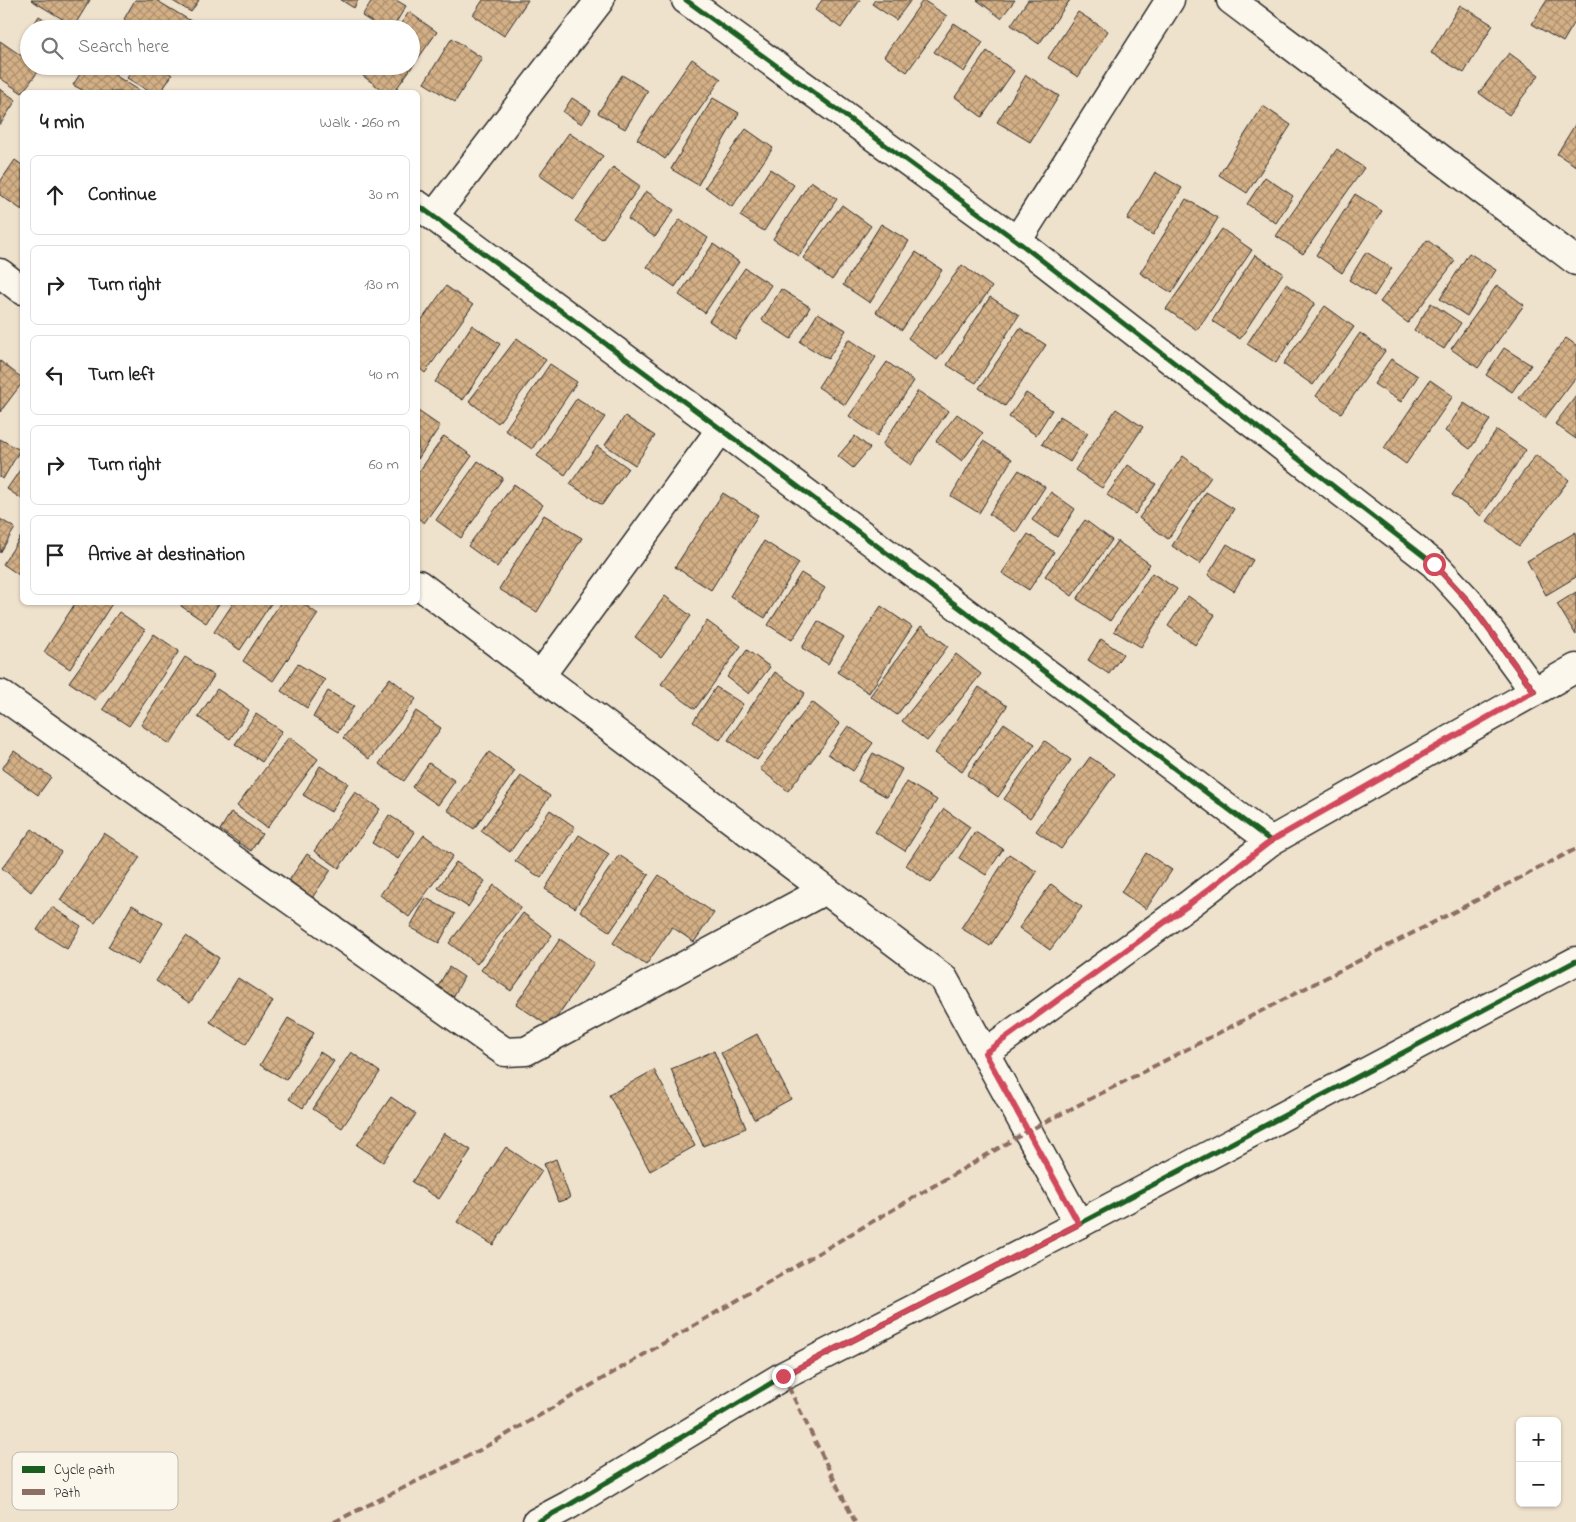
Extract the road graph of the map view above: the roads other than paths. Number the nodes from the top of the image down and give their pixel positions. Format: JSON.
{"nodes":[{"id":1,"x":600,"y":0,"type":"edge"},
{"id":2,"x":686,"y":0,"type":"edge"},
{"id":3,"x":1170,"y":0,"type":"edge"},
{"id":4,"x":1231,"y":0,"type":"edge"},
{"id":5,"x":426,"y":210,"type":"edge"},
{"id":6,"x":1017,"y":241,"type":"junction"},
{"id":7,"x":1576,"y":260,"type":"edge"},
{"id":8,"x":0,"y":273,"type":"edge"},
{"id":9,"x":20,"y":288,"type":"edge"},
{"id":10,"x":722,"y":429,"type":"junction"},
{"id":11,"x":420,"y":585,"type":"edge"},
{"id":12,"x":1576,"y":668,"type":"edge"},
{"id":13,"x":541,"y":675,"type":"junction"},
{"id":14,"x":1534,"y":691,"type":"junction"},
{"id":15,"x":0,"y":694,"type":"edge"},
{"id":16,"x":1271,"y":841,"type":"junction"},
{"id":17,"x":825,"y":890,"type":"junction"},
{"id":18,"x":1576,"y":961,"type":"edge"},
{"id":19,"x":985,"y":1053,"type":"junction"},
{"id":20,"x":1079,"y":1224,"type":"junction"},
{"id":21,"x":537,"y":1522,"type":"edge"}],
"edges":[{"from":1,"to":5,"type":"street"},
{"from":2,"to":6,"type":"street"},
{"from":3,"to":6,"type":"street"},
{"from":4,"to":7,"type":"street"},
{"from":5,"to":10,"type":"street"},
{"from":6,"to":14,"type":"street"},
{"from":8,"to":9,"type":"street"},
{"from":10,"to":13,"type":"street"},
{"from":10,"to":16,"type":"street"},
{"from":11,"to":13,"type":"street"},
{"from":12,"to":14,"type":"street"},
{"from":13,"to":17,"type":"street"},
{"from":14,"to":16,"type":"street"},
{"from":15,"to":17,"type":"street"},
{"from":16,"to":19,"type":"street"},
{"from":17,"to":19,"type":"street"},
{"from":18,"to":20,"type":"street"},
{"from":19,"to":20,"type":"street"},
{"from":20,"to":21,"type":"street"}]}
